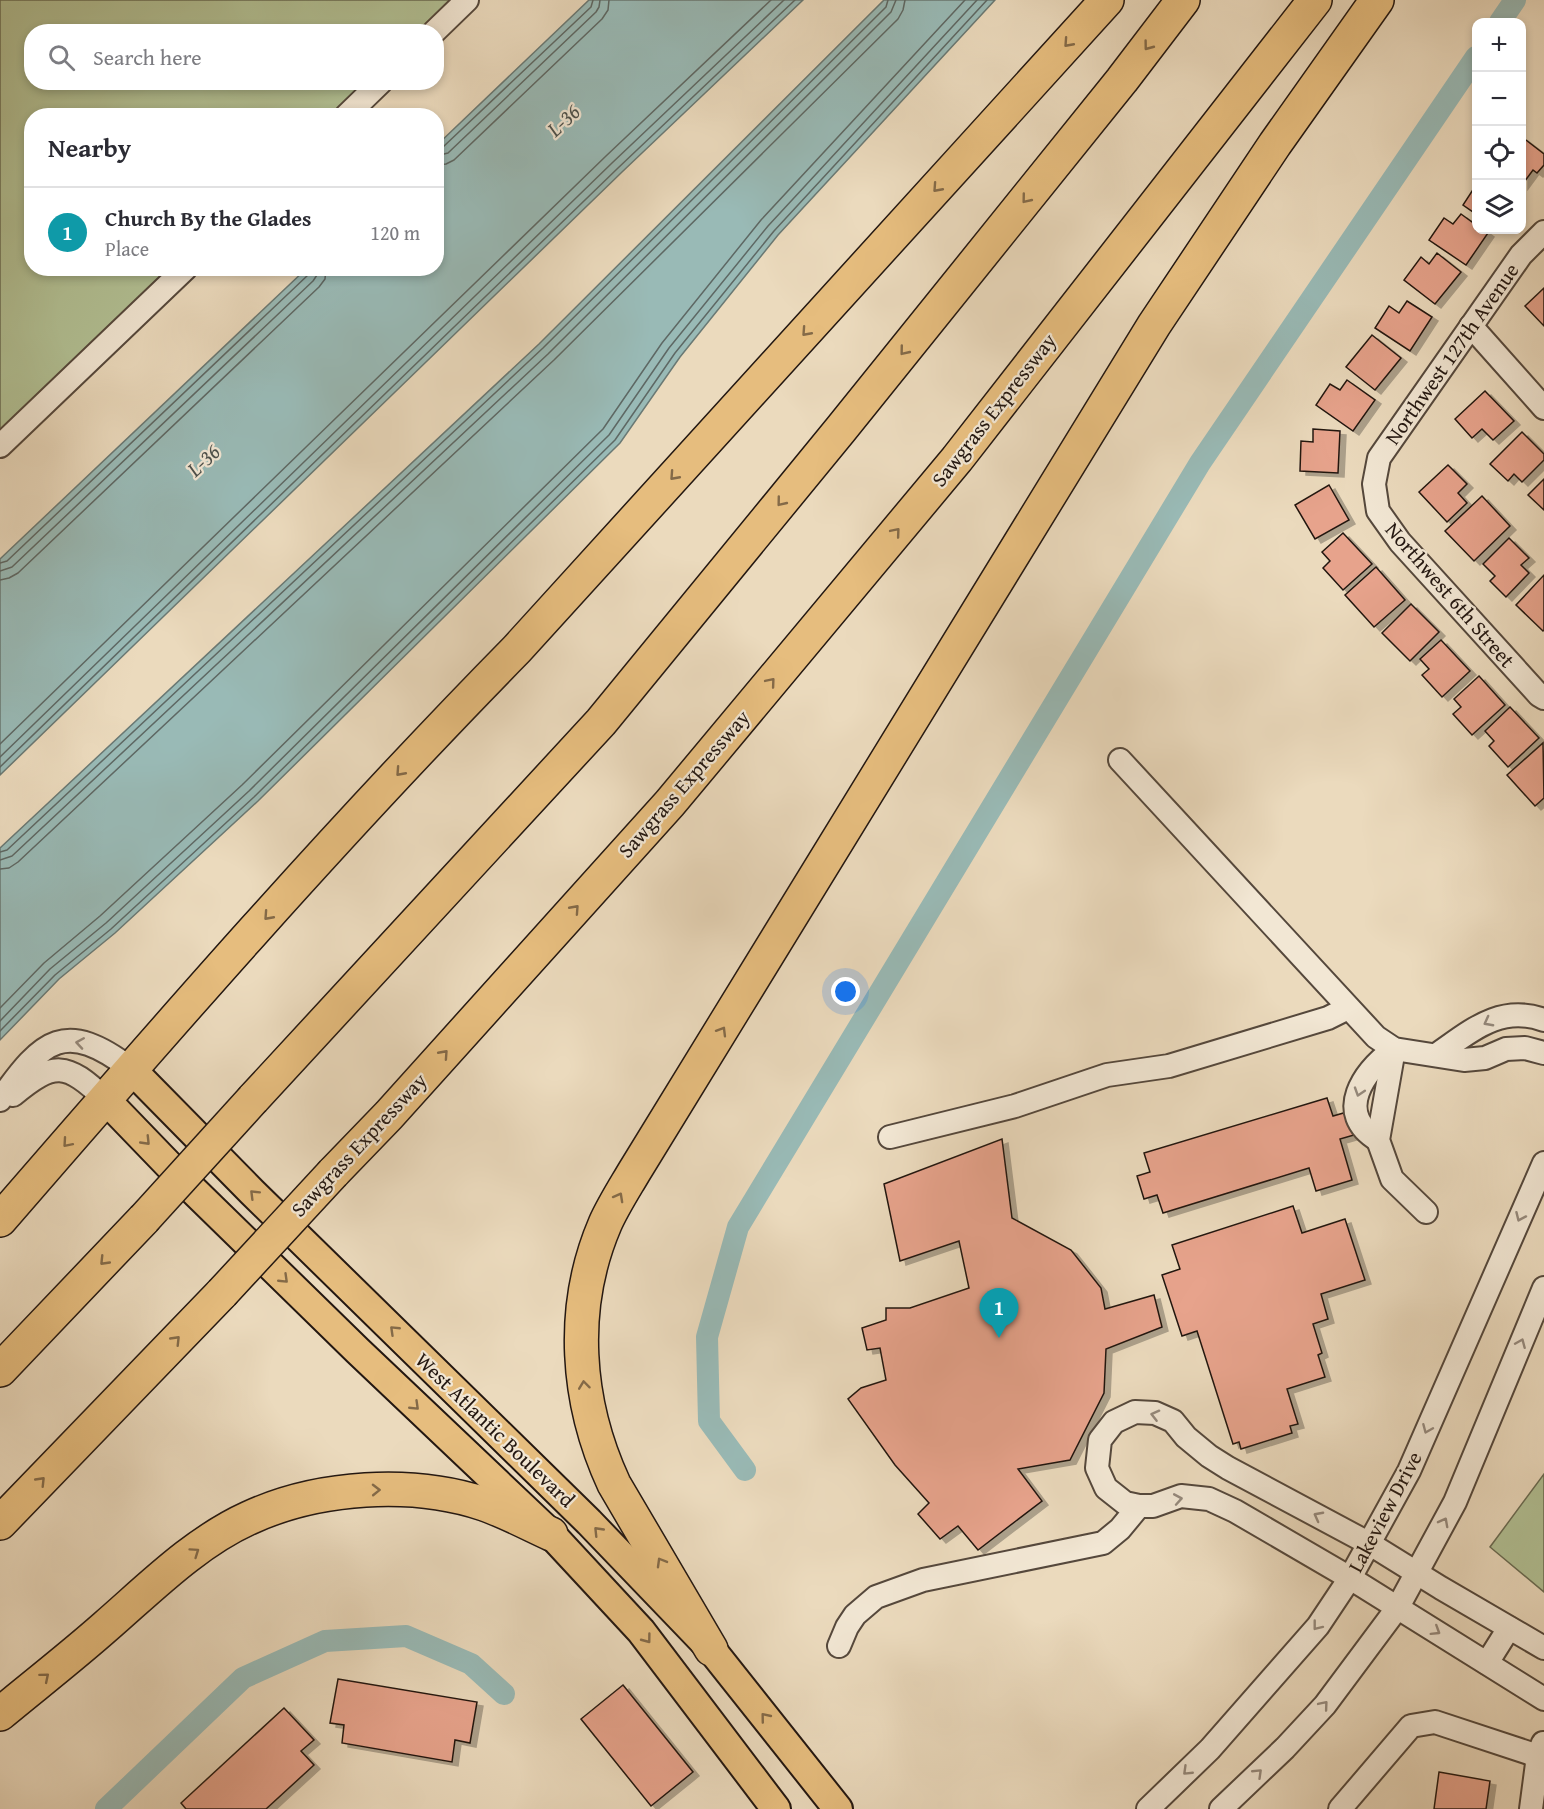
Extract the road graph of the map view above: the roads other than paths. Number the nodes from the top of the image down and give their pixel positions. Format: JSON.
{"nodes":[{"id":1,"x":467,"y":0,"type":"edge"},
{"id":2,"x":1107,"y":0,"type":"edge"},
{"id":3,"x":1183,"y":0,"type":"edge"},
{"id":4,"x":1315,"y":0,"type":"edge"},
{"id":5,"x":1377,"y":0,"type":"edge"},
{"id":6,"x":442,"y":24,"type":"edge"},
{"id":7,"x":373,"y":90,"type":"edge"},
{"id":8,"x":354,"y":108,"type":"edge"},
{"id":9,"x":1544,"y":232,"type":"edge"},
{"id":10,"x":178,"y":276,"type":"edge"},
{"id":11,"x":1471,"y":326,"type":"junction"},
{"id":12,"x":1544,"y":408,"type":"edge"},
{"id":13,"x":0,"y":446,"type":"edge"},
{"id":14,"x":1374,"y":484,"type":"joint"},
{"id":15,"x":1544,"y":698,"type":"edge"},
{"id":16,"x":1120,"y":760,"type":"dead end"},
{"id":17,"x":1348,"y":1008,"type":"junction"},
{"id":18,"x":1544,"y":1020,"type":"edge"},
{"id":19,"x":1394,"y":1049,"type":"junction"},
{"id":20,"x":1544,"y":1053,"type":"edge"},
{"id":21,"x":1436,"y":1055,"type":"junction"},
{"id":22,"x":131,"y":1069,"type":"junction"},
{"id":23,"x":105,"y":1099,"type":"junction"},
{"id":24,"x":0,"y":1100,"type":"edge"},
{"id":25,"x":0,"y":1106,"type":"edge"},
{"id":26,"x":890,"y":1137,"type":"dead end"},
{"id":27,"x":1544,"y":1163,"type":"edge"},
{"id":28,"x":1426,"y":1212,"type":"dead end"},
{"id":29,"x":0,"y":1220,"type":"edge"},
{"id":30,"x":1544,"y":1288,"type":"edge"},
{"id":31,"x":0,"y":1370,"type":"edge"},
{"id":32,"x":1139,"y":1506,"type":"junction"},
{"id":33,"x":0,"y":1523,"type":"edge"},
{"id":34,"x":551,"y":1534,"type":"junction"},
{"id":35,"x":1370,"y":1544,"type":"junction"},
{"id":36,"x":1416,"y":1573,"type":"junction"},
{"id":37,"x":1350,"y":1578,"type":"junction"},
{"id":38,"x":1398,"y":1607,"type":"junction"},
{"id":39,"x":1509,"y":1628,"type":"junction"},
{"id":40,"x":839,"y":1646,"type":"dead end"},
{"id":41,"x":1544,"y":1648,"type":"edge"},
{"id":42,"x":711,"y":1649,"type":"junction"},
{"id":43,"x":1487,"y":1664,"type":"junction"},
{"id":44,"x":1544,"y":1699,"type":"edge"},
{"id":45,"x":0,"y":1714,"type":"edge"},
{"id":46,"x":1541,"y":1749,"type":"edge"},
{"id":47,"x":776,"y":1809,"type":"edge"},
{"id":48,"x":838,"y":1809,"type":"edge"},
{"id":49,"x":1148,"y":1809,"type":"edge"},
{"id":50,"x":1221,"y":1809,"type":"edge"},
{"id":51,"x":1340,"y":1809,"type":"edge"},
{"id":52,"x":1531,"y":1809,"type":"edge"}],
"edges":[{"from":1,"to":6,"type":"street"},
{"from":2,"to":22,"type":"highway","one_way":true},
{"from":3,"to":31,"type":"highway","one_way":true,"bridge":true},
{"from":33,"to":4,"type":"highway","name":"Sawgrass Expressway","one_way":true,"bridge":true},
{"from":42,"to":5,"type":"highway","one_way":true},
{"from":7,"to":8,"type":"street"},
{"from":9,"to":11,"type":"street","name":"Northwest 127th Avenue"},
{"from":10,"to":13,"type":"street"},
{"from":11,"to":12,"type":"street"},
{"from":11,"to":14,"type":"street","name":"Northwest 127th Avenue"},
{"from":14,"to":15,"type":"street","name":"Northwest 6th Street"},
{"from":16,"to":17,"type":"street"},
{"from":17,"to":19,"type":"street"},
{"from":17,"to":26,"type":"street"},
{"from":18,"to":21,"type":"street","one_way":true},
{"from":19,"to":21,"type":"street"},
{"from":19,"to":28,"type":"street"},
{"from":20,"to":21,"type":"street"},
{"from":22,"to":23,"type":"highway"},
{"from":22,"to":24,"type":"street","one_way":true},
{"from":42,"to":22,"type":"main road","name":"West Atlantic Boulevard","one_way":true},
{"from":23,"to":25,"type":"street"},
{"from":23,"to":29,"type":"highway","one_way":true},
{"from":23,"to":34,"type":"main road","name":"West Atlantic Boulevard","one_way":true},
{"from":27,"to":35,"type":"street","name":"Lakeview Drive","one_way":true},
{"from":36,"to":30,"type":"street","one_way":true},
{"from":35,"to":32,"type":"street","one_way":true},
{"from":32,"to":37,"type":"street","one_way":true},
{"from":32,"to":40,"type":"street"},
{"from":45,"to":34,"type":"highway","one_way":true},
{"from":34,"to":47,"type":"main road","name":"West Atlantic Boulevard","one_way":true},
{"from":35,"to":36,"type":"street"},
{"from":35,"to":37,"type":"street","name":"Lakeview Drive"},
{"from":36,"to":38,"type":"street"},
{"from":36,"to":39,"type":"street"},
{"from":37,"to":38,"type":"street"},
{"from":37,"to":49,"type":"street","name":"Lakeview Drive","one_way":true},
{"from":38,"to":43,"type":"street","one_way":true},
{"from":50,"to":38,"type":"street","one_way":true},
{"from":39,"to":41,"type":"street"},
{"from":39,"to":43,"type":"street"},
{"from":48,"to":42,"type":"main road","name":"West Atlantic Boulevard","one_way":true},
{"from":43,"to":44,"type":"street"},
{"from":46,"to":51,"type":"street"},
{"from":46,"to":52,"type":"street"}]}
